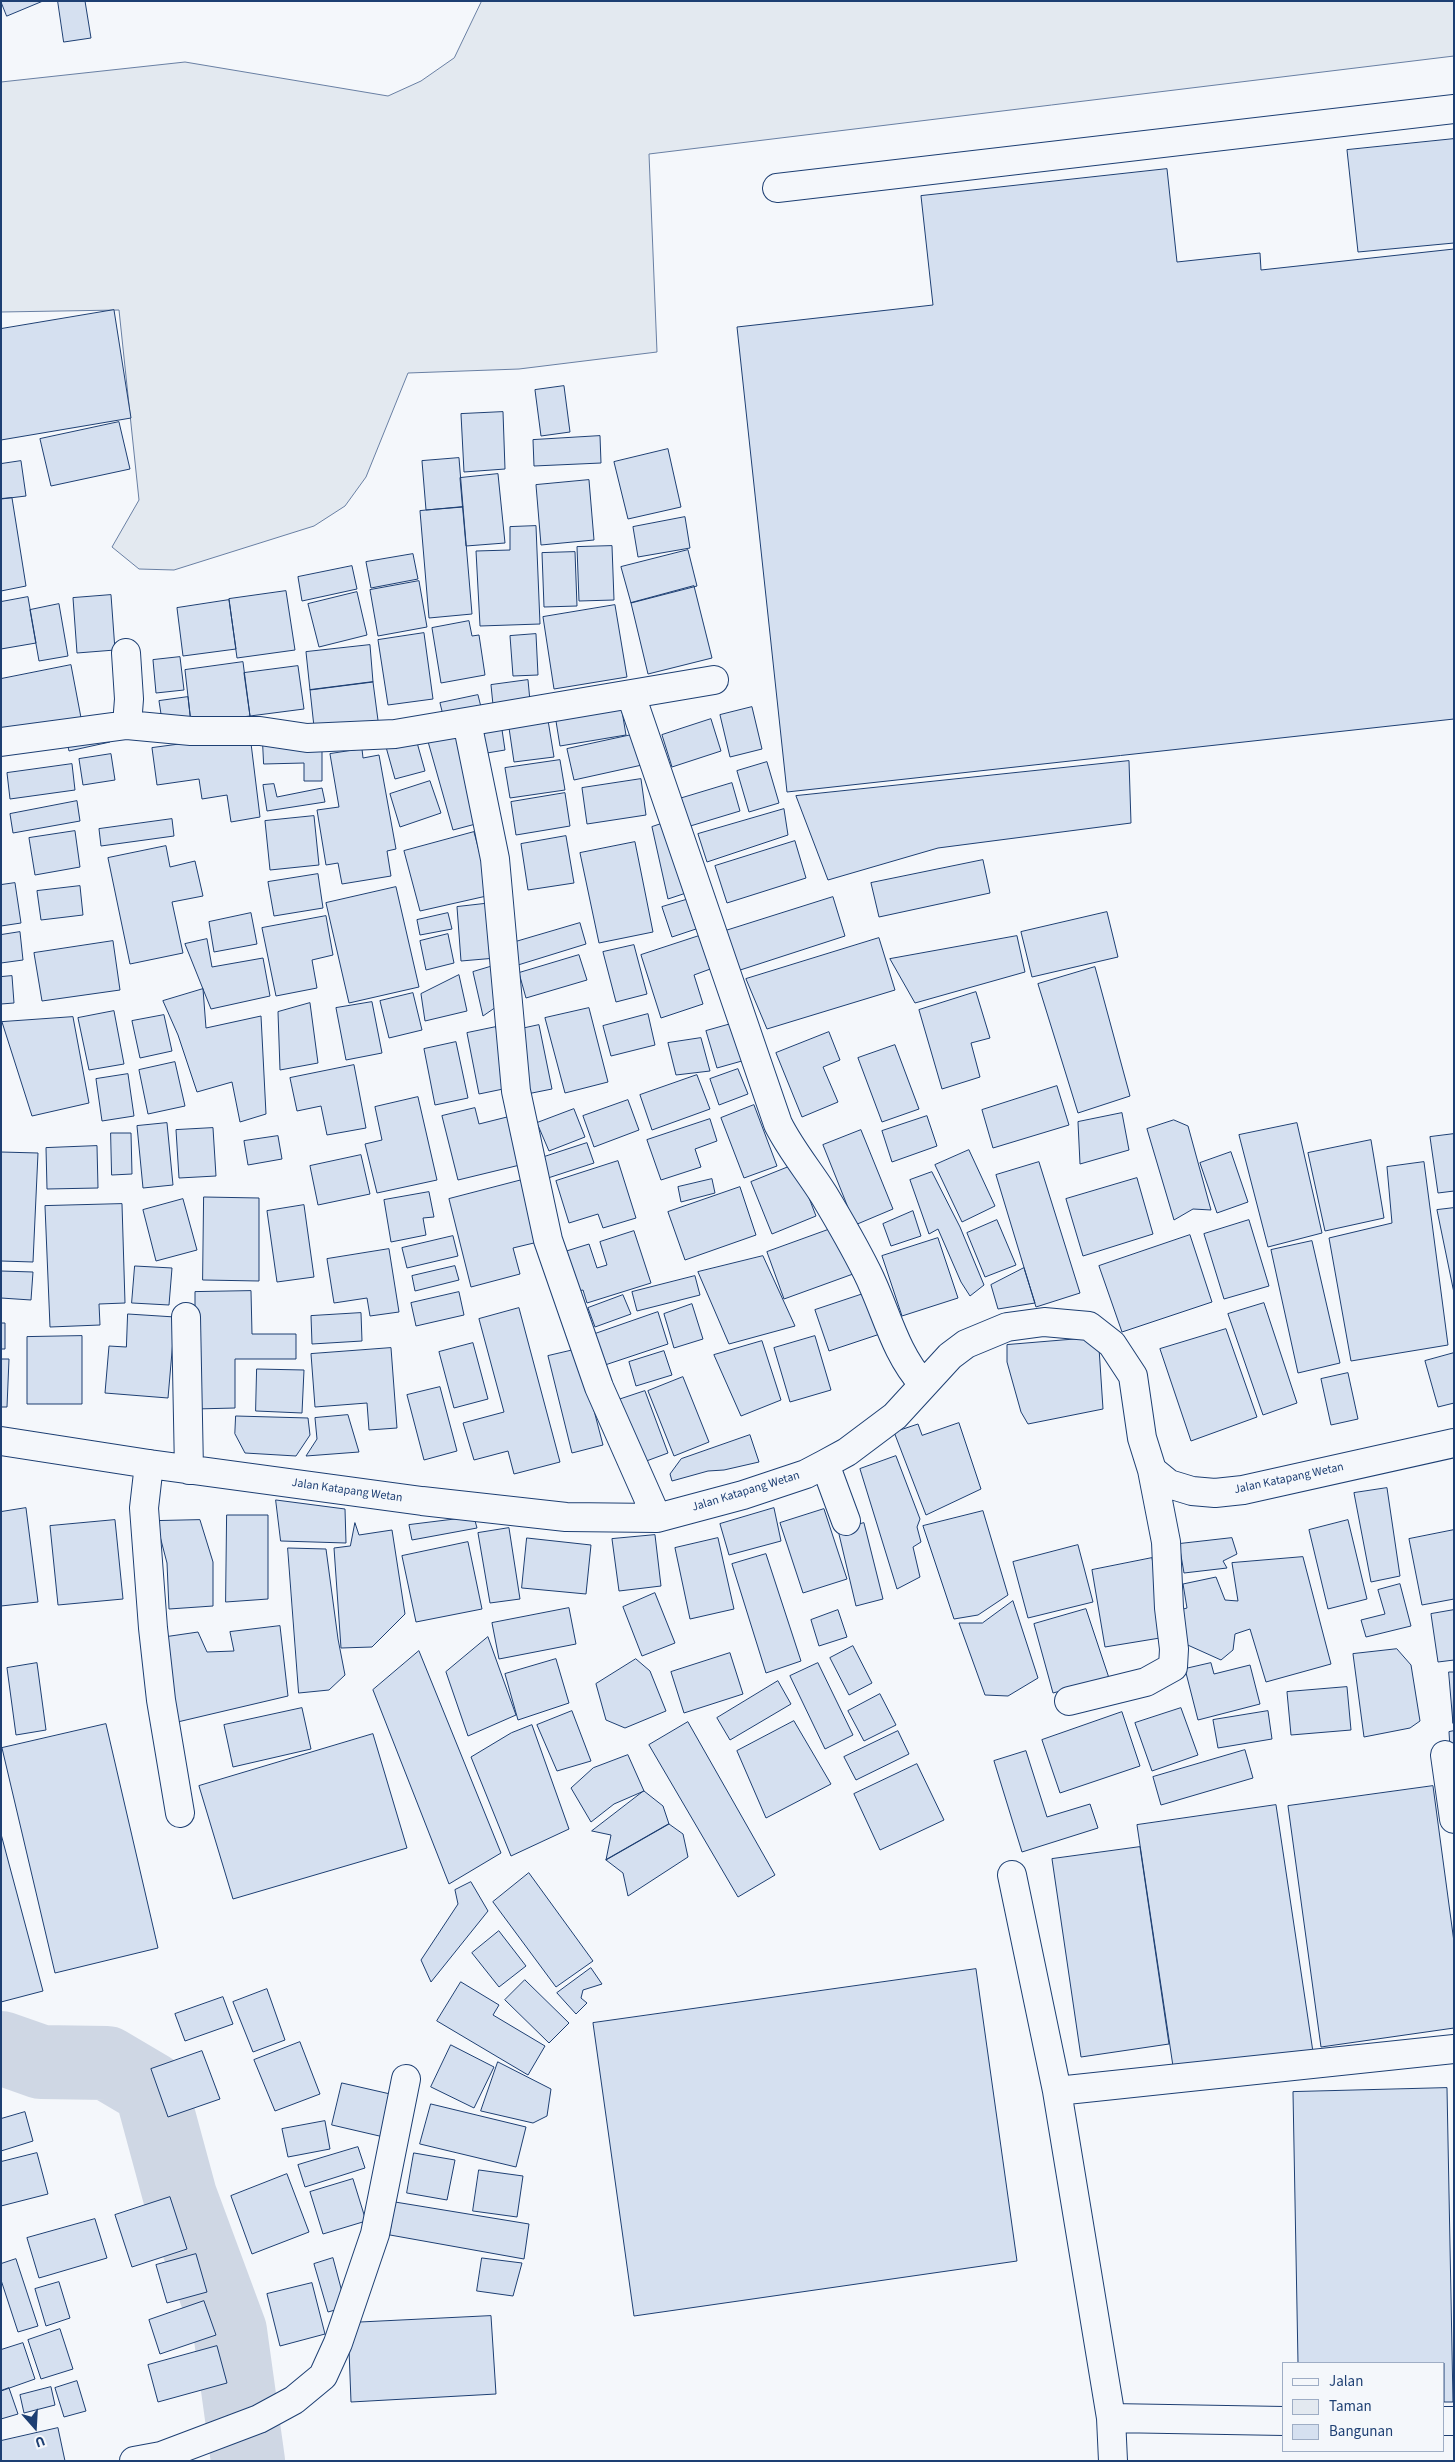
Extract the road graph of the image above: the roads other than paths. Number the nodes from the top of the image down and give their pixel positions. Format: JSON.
{"nodes":[{"id":1,"x":1454,"y":110,"type":"edge"},
{"id":2,"x":777,"y":188,"type":"dead end"},
{"id":3,"x":126,"y":653,"type":"dead end"},
{"id":4,"x":714,"y":680,"type":"dead end"},
{"id":5,"x":631,"y":695,"type":"junction"},
{"id":6,"x":467,"y":722,"type":"junction"},
{"id":7,"x":127,"y":725,"type":"junction"},
{"id":8,"x":1,"y":742,"type":"edge"},
{"id":9,"x":186,"y":1317,"type":"dead end"},
{"id":10,"x":923,"y":1384,"type":"junction"},
{"id":11,"x":1,"y":1441,"type":"edge"},
{"id":12,"x":1454,"y":1443,"type":"edge"},
{"id":13,"x":149,"y":1464,"type":"junction"},
{"id":14,"x":825,"y":1464,"type":"junction"},
{"id":15,"x":189,"y":1470,"type":"junction"},
{"id":16,"x":1152,"y":1470,"type":"junction"},
{"id":17,"x":657,"y":1518,"type":"junction"},
{"id":18,"x":846,"y":1521,"type":"dead end"},
{"id":19,"x":1069,"y":1701,"type":"dead end"},
{"id":20,"x":1444,"y":1756,"type":"dead end"},
{"id":21,"x":180,"y":1813,"type":"dead end"},
{"id":22,"x":1454,"y":1819,"type":"edge"},
{"id":23,"x":1012,"y":1875,"type":"dead end"},
{"id":24,"x":1454,"y":2049,"type":"edge"},
{"id":25,"x":406,"y":2079,"type":"dead end"},
{"id":26,"x":1057,"y":2091,"type":"junction"},
{"id":27,"x":1111,"y":2418,"type":"junction"},
{"id":28,"x":1282,"y":2421,"type":"edge"},
{"id":29,"x":134,"y":2461,"type":"edge"},
{"id":30,"x":1114,"y":2461,"type":"edge"}],
"edges":[{"from":1,"to":2,"type":"street"},
{"from":3,"to":7,"type":"street"},
{"from":4,"to":5,"type":"street"},
{"from":5,"to":6,"type":"street"},
{"from":5,"to":10,"type":"street"},
{"from":6,"to":7,"type":"street"},
{"from":6,"to":17,"type":"street"},
{"from":7,"to":8,"type":"street"},
{"from":9,"to":15,"type":"street"},
{"from":10,"to":14,"type":"street","name":"Jalan Katapang Wetan"},
{"from":10,"to":16,"type":"street","name":"Jalan Katapang Wetan"},
{"from":11,"to":13,"type":"street","name":"Jalan Katapang Wetan"},
{"from":12,"to":16,"type":"street","name":"Jalan Katapang Wetan"},
{"from":13,"to":15,"type":"street","name":"Jalan Katapang Wetan"},
{"from":13,"to":21,"type":"street"},
{"from":14,"to":17,"type":"street","name":"Jalan Katapang Wetan"},
{"from":14,"to":18,"type":"street"},
{"from":15,"to":17,"type":"street","name":"Jalan Katapang Wetan"},
{"from":16,"to":19,"type":"street"},
{"from":20,"to":22,"type":"street"},
{"from":23,"to":26,"type":"street"},
{"from":24,"to":26,"type":"street"},
{"from":25,"to":29,"type":"street"},
{"from":26,"to":27,"type":"street"},
{"from":27,"to":28,"type":"street"},
{"from":27,"to":30,"type":"street"}]}
